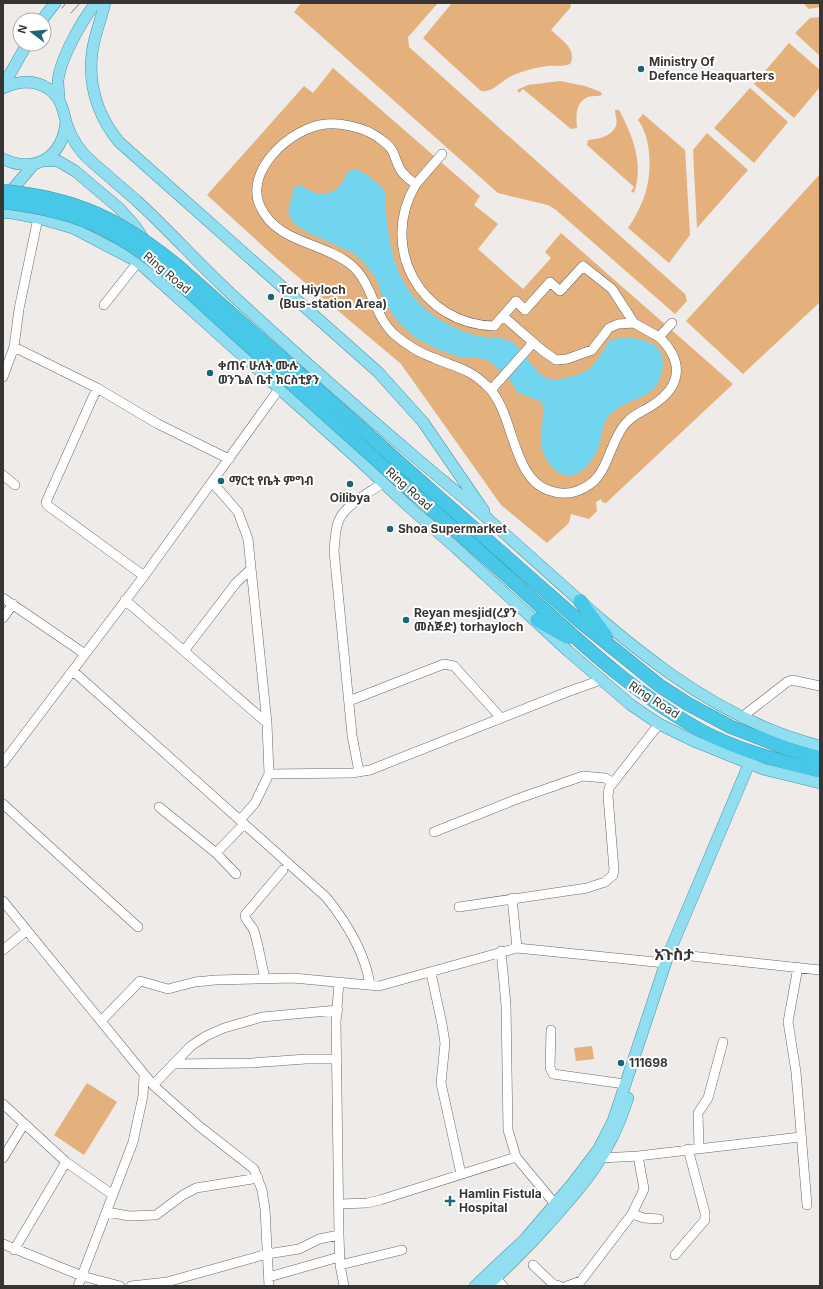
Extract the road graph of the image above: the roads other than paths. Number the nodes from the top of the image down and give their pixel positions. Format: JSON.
{"nodes":[{"id":1,"x":55,"y":3,"type":"edge"},
{"id":2,"x":96,"y":3,"type":"edge"},
{"id":3,"x":105,"y":3,"type":"edge"},
{"id":4,"x":48,"y":12,"type":"edge"},
{"id":5,"x":23,"y":52,"type":"edge"},
{"id":6,"x":3,"y":87,"type":"edge"},
{"id":7,"x":59,"y":100,"type":"junction"},
{"id":8,"x":66,"y":122,"type":"junction"},
{"id":9,"x":442,"y":154,"type":"dead end"},
{"id":10,"x":3,"y":160,"type":"edge"},
{"id":11,"x":38,"y":163,"type":"junction"},
{"id":12,"x":416,"y":184,"type":"junction"},
{"id":13,"x":3,"y":191,"type":"edge"},
{"id":14,"x":3,"y":201,"type":"edge"},
{"id":15,"x":3,"y":214,"type":"edge"},
{"id":16,"x":38,"y":218,"type":"junction"},
{"id":17,"x":138,"y":262,"type":"junction"},
{"id":18,"x":164,"y":285,"type":"junction"},
{"id":19,"x":104,"y":305,"type":"dead end"},
{"id":20,"x":503,"y":316,"type":"junction"},
{"id":21,"x":634,"y":323,"type":"junction"},
{"id":22,"x":672,"y":323,"type":"dead end"},
{"id":23,"x":659,"y":337,"type":"junction"},
{"id":24,"x":533,"y":343,"type":"junction"},
{"id":25,"x":14,"y":347,"type":"junction"},
{"id":26,"x":3,"y":377,"type":"edge"},
{"id":27,"x":97,"y":388,"type":"junction"},
{"id":28,"x":279,"y":389,"type":"junction"},
{"id":29,"x":491,"y":390,"type":"junction"},
{"id":30,"x":229,"y":459,"type":"junction"},
{"id":31,"x":3,"y":475,"type":"edge"},
{"id":32,"x":212,"y":482,"type":"junction"},
{"id":33,"x":383,"y":483,"type":"junction"},
{"id":34,"x":15,"y":485,"type":"dead end"},
{"id":35,"x":488,"y":518,"type":"junction"},
{"id":36,"x":251,"y":569,"type":"junction"},
{"id":37,"x":144,"y":576,"type":"junction"},
{"id":38,"x":3,"y":598,"type":"edge"},
{"id":39,"x":125,"y":600,"type":"junction"},
{"id":40,"x":580,"y":601,"type":"junction"},
{"id":41,"x":13,"y":604,"type":"junction"},
{"id":42,"x":3,"y":618,"type":"edge"},
{"id":43,"x":536,"y":620,"type":"junction"},
{"id":44,"x":584,"y":646,"type":"junction"},
{"id":45,"x":615,"y":650,"type":"junction"},
{"id":46,"x":184,"y":651,"type":"junction"},
{"id":47,"x":85,"y":654,"type":"junction"},
{"id":48,"x":73,"y":671,"type":"junction"},
{"id":49,"x":602,"y":680,"type":"junction"},
{"id":50,"x":820,"y":686,"type":"edge"},
{"id":51,"x":349,"y":701,"type":"junction"},
{"id":52,"x":742,"y":716,"type":"junction"},
{"id":53,"x":501,"y":718,"type":"junction"},
{"id":54,"x":267,"y":723,"type":"junction"},
{"id":55,"x":659,"y":724,"type":"junction"},
{"id":56,"x":820,"y":746,"type":"edge"},
{"id":57,"x":820,"y":758,"type":"edge"},
{"id":58,"x":3,"y":763,"type":"edge"},
{"id":59,"x":751,"y":765,"type":"junction"},
{"id":60,"x":820,"y":771,"type":"edge"},
{"id":61,"x":359,"y":772,"type":"junction"},
{"id":62,"x":270,"y":774,"type":"junction"},
{"id":63,"x":612,"y":782,"type":"junction"},
{"id":64,"x":820,"y":784,"type":"edge"},
{"id":65,"x":3,"y":804,"type":"edge"},
{"id":66,"x":159,"y":807,"type":"dead end"},
{"id":67,"x":242,"y":822,"type":"junction"},
{"id":68,"x":434,"y":832,"type":"dead end"},
{"id":69,"x":216,"y":853,"type":"junction"},
{"id":70,"x":283,"y":870,"type":"dead end"},
{"id":71,"x":236,"y":874,"type":"dead end"},
{"id":72,"x":512,"y":898,"type":"junction"},
{"id":73,"x":3,"y":901,"type":"edge"},
{"id":74,"x":459,"y":907,"type":"dead end"},
{"id":75,"x":138,"y":926,"type":"dead end"},
{"id":76,"x":26,"y":930,"type":"junction"},
{"id":77,"x":517,"y":948,"type":"junction"},
{"id":78,"x":3,"y":950,"type":"edge"},
{"id":79,"x":501,"y":951,"type":"junction"},
{"id":80,"x":673,"y":954,"type":"junction"},
{"id":81,"x":665,"y":963,"type":"junction"},
{"id":82,"x":798,"y":966,"type":"junction"},
{"id":83,"x":820,"y":970,"type":"edge"},
{"id":84,"x":431,"y":973,"type":"junction"},
{"id":85,"x":265,"y":978,"type":"junction"},
{"id":86,"x":339,"y":982,"type":"junction"},
{"id":87,"x":370,"y":986,"type":"junction"},
{"id":88,"x":338,"y":1010,"type":"junction"},
{"id":89,"x":102,"y":1020,"type":"junction"},
{"id":90,"x":551,"y":1030,"type":"dead end"},
{"id":91,"x":723,"y":1042,"type":"dead end"},
{"id":92,"x":337,"y":1059,"type":"junction"},
{"id":93,"x":173,"y":1064,"type":"junction"},
{"id":94,"x":144,"y":1075,"type":"junction"},
{"id":95,"x":624,"y":1084,"type":"junction"},
{"id":96,"x":153,"y":1085,"type":"junction"},
{"id":97,"x":3,"y":1104,"type":"edge"},
{"id":98,"x":24,"y":1124,"type":"junction"},
{"id":99,"x":800,"y":1137,"type":"junction"},
{"id":100,"x":699,"y":1148,"type":"junction"},
{"id":101,"x":688,"y":1149,"type":"junction"},
{"id":102,"x":638,"y":1156,"type":"junction"},
{"id":103,"x":516,"y":1157,"type":"junction"},
{"id":104,"x":3,"y":1158,"type":"edge"},
{"id":105,"x":602,"y":1158,"type":"junction"},
{"id":106,"x":66,"y":1162,"type":"junction"},
{"id":107,"x":461,"y":1174,"type":"junction"},
{"id":108,"x":258,"y":1178,"type":"junction"},
{"id":109,"x":113,"y":1195,"type":"junction"},
{"id":110,"x":340,"y":1204,"type":"junction"},
{"id":111,"x":555,"y":1204,"type":"junction"},
{"id":112,"x":807,"y":1205,"type":"dead end"},
{"id":113,"x":107,"y":1212,"type":"junction"},
{"id":114,"x":632,"y":1214,"type":"junction"},
{"id":115,"x":659,"y":1219,"type":"dead end"},
{"id":116,"x":339,"y":1235,"type":"junction"},
{"id":117,"x":3,"y":1244,"type":"edge"},
{"id":118,"x":14,"y":1250,"type":"junction"},
{"id":119,"x":402,"y":1250,"type":"dead end"},
{"id":120,"x":267,"y":1254,"type":"junction"},
{"id":121,"x":675,"y":1255,"type":"dead end"},
{"id":122,"x":340,"y":1261,"type":"junction"},
{"id":123,"x":534,"y":1265,"type":"dead end"},
{"id":124,"x":82,"y":1276,"type":"junction"},
{"id":125,"x":269,"y":1281,"type":"edge"},
{"id":126,"x":500,"y":1282,"type":"edge"},
{"id":127,"x":78,"y":1286,"type":"edge"},
{"id":128,"x":120,"y":1286,"type":"edge"},
{"id":129,"x":131,"y":1286,"type":"edge"},
{"id":130,"x":344,"y":1286,"type":"edge"},
{"id":131,"x":475,"y":1286,"type":"edge"},
{"id":132,"x":486,"y":1286,"type":"edge"},
{"id":133,"x":560,"y":1286,"type":"edge"},
{"id":134,"x":567,"y":1286,"type":"edge"}],
"edges":[{"from":1,"to":4,"type":"main road"},
{"from":2,"to":7,"type":"main road"},
{"from":3,"to":35,"type":"main road"},
{"from":5,"to":6,"type":"main road"},
{"from":6,"to":7,"type":"main road"},
{"from":7,"to":8,"type":"main road"},
{"from":8,"to":11,"type":"main road"},
{"from":8,"to":35,"type":"main road"},
{"from":9,"to":12,"type":"street"},
{"from":10,"to":11,"type":"main road"},
{"from":11,"to":14,"type":"main road"},
{"from":11,"to":18,"type":"main road"},
{"from":12,"to":20,"type":"street"},
{"from":12,"to":29,"type":"street"},
{"from":13,"to":45,"type":"highway","name":"Ring Road","bridge":true},
{"from":14,"to":44,"type":"highway","name":"Ring Road","bridge":true},
{"from":15,"to":16,"type":"main road"},
{"from":16,"to":17,"type":"main road"},
{"from":16,"to":25,"type":"street"},
{"from":17,"to":18,"type":"main road"},
{"from":17,"to":19,"type":"street"},
{"from":18,"to":28,"type":"main road"},
{"from":20,"to":21,"type":"street"},
{"from":20,"to":24,"type":"street"},
{"from":21,"to":23,"type":"street"},
{"from":21,"to":24,"type":"street"},
{"from":22,"to":23,"type":"street"},
{"from":23,"to":29,"type":"street"},
{"from":24,"to":29,"type":"street"},
{"from":25,"to":26,"type":"street"},
{"from":25,"to":27,"type":"street"},
{"from":27,"to":30,"type":"street"},
{"from":27,"to":37,"type":"street"},
{"from":28,"to":30,"type":"street"},
{"from":28,"to":33,"type":"main road"},
{"from":30,"to":32,"type":"street"},
{"from":31,"to":34,"type":"street"},
{"from":32,"to":36,"type":"street"},
{"from":32,"to":37,"type":"street"},
{"from":33,"to":43,"type":"main road"},
{"from":33,"to":51,"type":"street"},
{"from":35,"to":40,"type":"main road"},
{"from":36,"to":46,"type":"street"},
{"from":36,"to":54,"type":"street"},
{"from":37,"to":39,"type":"street"},
{"from":38,"to":41,"type":"street"},
{"from":39,"to":46,"type":"street"},
{"from":39,"to":47,"type":"street"},
{"from":40,"to":45,"type":"highway"},
{"from":40,"to":52,"type":"main road"},
{"from":41,"to":42,"type":"street"},
{"from":41,"to":47,"type":"street"},
{"from":43,"to":44,"type":"highway"},
{"from":43,"to":49,"type":"main road"},
{"from":44,"to":60,"type":"highway","name":"Ring Road"},
{"from":45,"to":57,"type":"highway","name":"Ring Road"},
{"from":46,"to":54,"type":"street"},
{"from":47,"to":48,"type":"street"},
{"from":48,"to":58,"type":"street"},
{"from":48,"to":67,"type":"street"},
{"from":49,"to":53,"type":"street"},
{"from":49,"to":55,"type":"main road"},
{"from":50,"to":52,"type":"street"},
{"from":51,"to":53,"type":"street"},
{"from":51,"to":61,"type":"street"},
{"from":52,"to":56,"type":"main road"},
{"from":53,"to":61,"type":"street"},
{"from":54,"to":62,"type":"street"},
{"from":55,"to":59,"type":"main road"},
{"from":55,"to":63,"type":"street"},
{"from":59,"to":64,"type":"main road"},
{"from":59,"to":80,"type":"main road"},
{"from":59,"to":81,"type":"main road"},
{"from":61,"to":62,"type":"street"},
{"from":62,"to":67,"type":"street"},
{"from":63,"to":68,"type":"street"},
{"from":63,"to":72,"type":"street"},
{"from":65,"to":75,"type":"street"},
{"from":66,"to":69,"type":"street"},
{"from":67,"to":69,"type":"street"},
{"from":67,"to":87,"type":"street"},
{"from":69,"to":71,"type":"street"},
{"from":70,"to":85,"type":"street"},
{"from":72,"to":74,"type":"street"},
{"from":72,"to":77,"type":"street"},
{"from":73,"to":76,"type":"street"},
{"from":76,"to":78,"type":"street"},
{"from":76,"to":89,"type":"street"},
{"from":77,"to":79,"type":"street"},
{"from":77,"to":81,"type":"street"},
{"from":79,"to":84,"type":"street"},
{"from":79,"to":103,"type":"street"},
{"from":80,"to":82,"type":"street"},
{"from":80,"to":105,"type":"main road"},
{"from":81,"to":95,"type":"main road"},
{"from":82,"to":83,"type":"street"},
{"from":82,"to":99,"type":"street"},
{"from":84,"to":87,"type":"street"},
{"from":84,"to":107,"type":"street"},
{"from":85,"to":86,"type":"street"},
{"from":85,"to":89,"type":"street"},
{"from":86,"to":87,"type":"street"},
{"from":86,"to":88,"type":"street"},
{"from":88,"to":92,"type":"street"},
{"from":88,"to":93,"type":"street"},
{"from":89,"to":94,"type":"street"},
{"from":90,"to":95,"type":"street"},
{"from":91,"to":100,"type":"street"},
{"from":92,"to":93,"type":"street"},
{"from":92,"to":110,"type":"street"},
{"from":93,"to":96,"type":"street"},
{"from":94,"to":96,"type":"street"},
{"from":94,"to":109,"type":"street"},
{"from":95,"to":111,"type":"main road"},
{"from":96,"to":108,"type":"street"},
{"from":97,"to":98,"type":"street"},
{"from":98,"to":104,"type":"street"},
{"from":98,"to":106,"type":"street"},
{"from":99,"to":100,"type":"street"},
{"from":99,"to":112,"type":"street"},
{"from":100,"to":101,"type":"street"},
{"from":101,"to":102,"type":"street"},
{"from":101,"to":121,"type":"street"},
{"from":102,"to":105,"type":"street"},
{"from":102,"to":114,"type":"street"},
{"from":103,"to":107,"type":"street"},
{"from":103,"to":111,"type":"street"},
{"from":105,"to":126,"type":"main road"},
{"from":106,"to":109,"type":"street"},
{"from":106,"to":118,"type":"street"},
{"from":107,"to":110,"type":"street"},
{"from":108,"to":113,"type":"street"},
{"from":108,"to":120,"type":"street"},
{"from":109,"to":113,"type":"street"},
{"from":110,"to":116,"type":"street"},
{"from":111,"to":131,"type":"main road"},
{"from":113,"to":124,"type":"street"},
{"from":114,"to":115,"type":"street"},
{"from":114,"to":134,"type":"street"},
{"from":116,"to":120,"type":"street"},
{"from":116,"to":122,"type":"street"},
{"from":117,"to":118,"type":"street"},
{"from":118,"to":124,"type":"street"},
{"from":119,"to":122,"type":"street"},
{"from":120,"to":125,"type":"street"},
{"from":120,"to":129,"type":"street"},
{"from":122,"to":125,"type":"street"},
{"from":122,"to":130,"type":"street"},
{"from":123,"to":133,"type":"street"},
{"from":124,"to":127,"type":"street"},
{"from":124,"to":128,"type":"street"},
{"from":126,"to":132,"type":"main road"}]}
